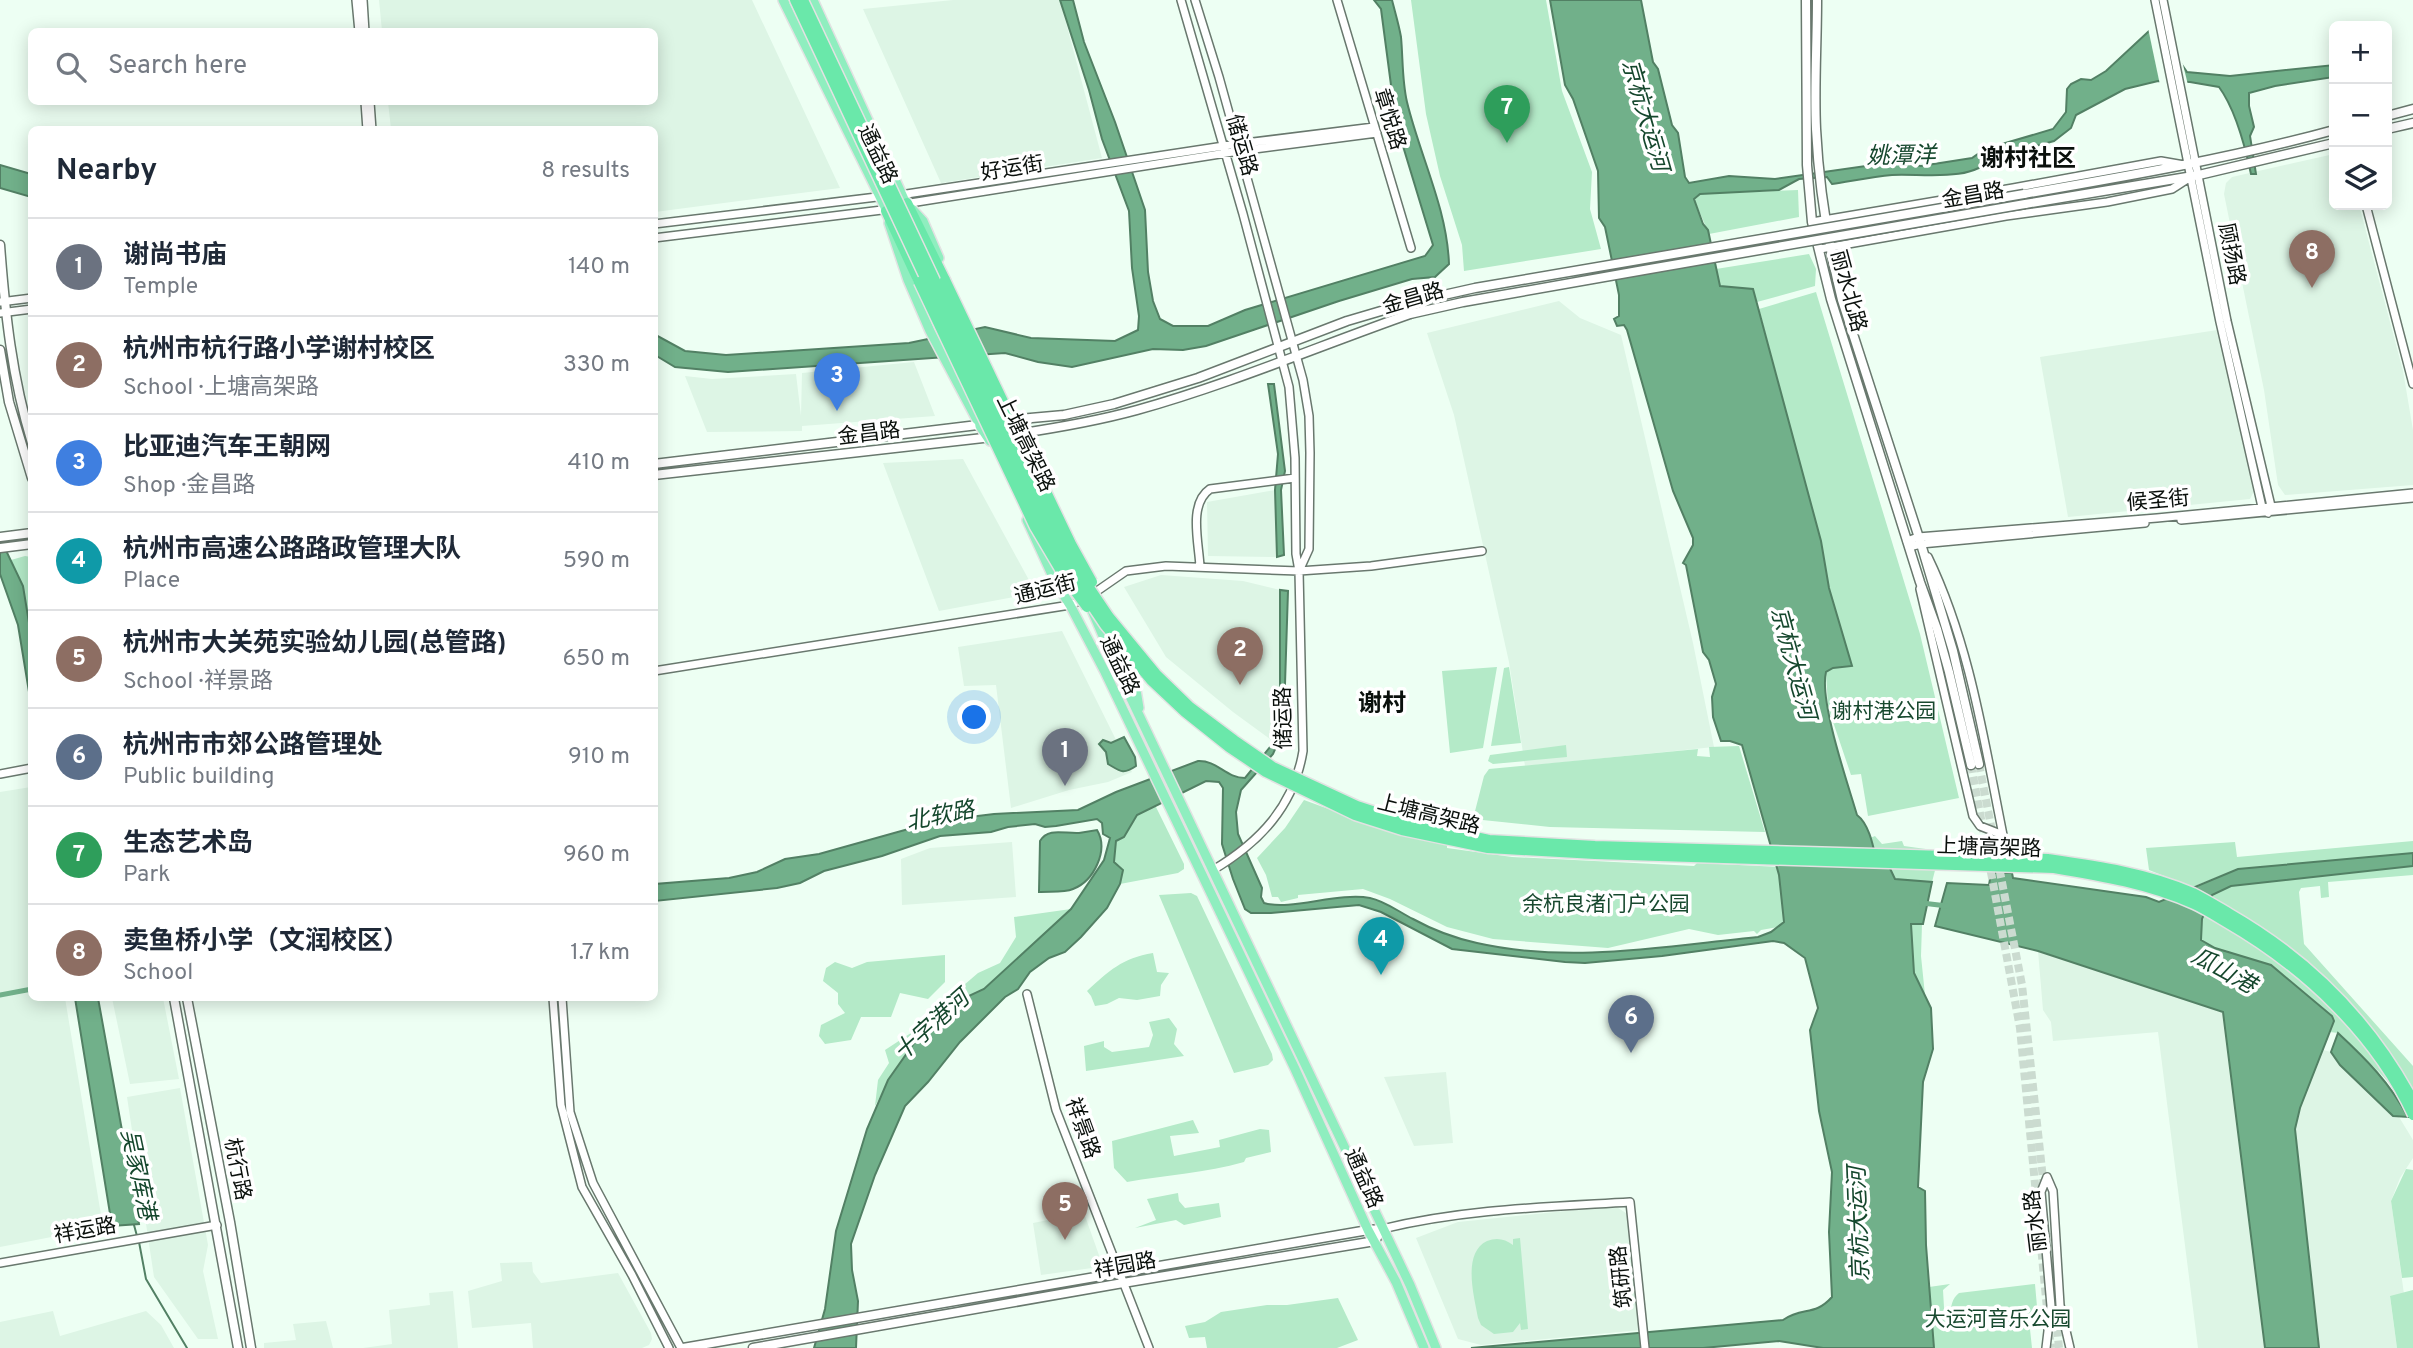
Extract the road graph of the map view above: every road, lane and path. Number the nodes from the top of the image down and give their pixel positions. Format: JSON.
{"nodes":[{"id":1,"x":356,"y":0,"type":"edge"},
{"id":2,"x":363,"y":0,"type":"edge"},
{"id":3,"x":783,"y":0,"type":"edge"},
{"id":4,"x":795,"y":0,"type":"edge"},
{"id":5,"x":803,"y":0,"type":"edge"},
{"id":6,"x":813,"y":0,"type":"edge"},
{"id":7,"x":1181,"y":0,"type":"edge"},
{"id":8,"x":1195,"y":0,"type":"edge"},
{"id":9,"x":1337,"y":0,"type":"edge"},
{"id":10,"x":1806,"y":0,"type":"edge"},
{"id":11,"x":1817,"y":0,"type":"edge"},
{"id":12,"x":2155,"y":0,"type":"edge"},
{"id":13,"x":2163,"y":0,"type":"edge"},
{"id":14,"x":2163,"y":22,"type":"junction"},
{"id":15,"x":359,"y":28,"type":"edge"},
{"id":16,"x":365,"y":28,"type":"edge"},
{"id":17,"x":365,"y":105,"type":"edge"},
{"id":18,"x":370,"y":105,"type":"edge"},
{"id":19,"x":2413,"y":109,"type":"edge"},
{"id":20,"x":2392,"y":115,"type":"edge"},
{"id":21,"x":2413,"y":123,"type":"edge"},
{"id":22,"x":367,"y":126,"type":"edge"},
{"id":23,"x":372,"y":126,"type":"edge"},
{"id":24,"x":2392,"y":128,"type":"edge"},
{"id":25,"x":1375,"y":130,"type":"junction"},
{"id":26,"x":2329,"y":131,"type":"edge"},
{"id":27,"x":2329,"y":144,"type":"edge"},
{"id":28,"x":1238,"y":147,"type":"junction"},
{"id":29,"x":1225,"y":150,"type":"junction"},
{"id":30,"x":2192,"y":164,"type":"junction"},
{"id":31,"x":2194,"y":176,"type":"junction"},
{"id":32,"x":879,"y":196,"type":"junction"},
{"id":33,"x":905,"y":198,"type":"junction"},
{"id":34,"x":2367,"y":210,"type":"edge"},
{"id":35,"x":886,"y":211,"type":"junction"},
{"id":36,"x":1826,"y":219,"type":"junction"},
{"id":37,"x":1812,"y":222,"type":"junction"},
{"id":38,"x":658,"y":224,"type":"edge"},
{"id":39,"x":658,"y":238,"type":"edge"},
{"id":40,"x":0,"y":245,"type":"edge"},
{"id":41,"x":1830,"y":247,"type":"junction"},
{"id":42,"x":1411,"y":248,"type":"dead end"},
{"id":43,"x":1820,"y":249,"type":"junction"},
{"id":44,"x":28,"y":298,"type":"edge"},
{"id":45,"x":2,"y":301,"type":"edge"},
{"id":46,"x":28,"y":310,"type":"edge"},
{"id":47,"x":3,"y":313,"type":"edge"},
{"id":48,"x":1292,"y":342,"type":"junction"},
{"id":49,"x":1278,"y":347,"type":"junction"},
{"id":50,"x":0,"y":350,"type":"edge"},
{"id":51,"x":1295,"y":355,"type":"junction"},
{"id":52,"x":1282,"y":361,"type":"junction"},
{"id":53,"x":2413,"y":384,"type":"edge"},
{"id":54,"x":1011,"y":420,"type":"junction"},
{"id":55,"x":980,"y":426,"type":"junction"},
{"id":56,"x":28,"y":429,"type":"edge"},
{"id":57,"x":1017,"y":434,"type":"junction"},
{"id":58,"x":988,"y":437,"type":"junction"},
{"id":59,"x":658,"y":464,"type":"edge"},
{"id":60,"x":28,"y":465,"type":"edge"},
{"id":61,"x":658,"y":475,"type":"edge"},
{"id":62,"x":1295,"y":478,"type":"junction"},
{"id":63,"x":2413,"y":493,"type":"edge"},
{"id":64,"x":2413,"y":498,"type":"edge"},
{"id":65,"x":2267,"y":509,"type":"junction"},
{"id":66,"x":28,"y":533,"type":"edge"},
{"id":67,"x":0,"y":537,"type":"edge"},
{"id":68,"x":1920,"y":540,"type":"junction"},
{"id":69,"x":28,"y":544,"type":"edge"},
{"id":70,"x":1908,"y":544,"type":"junction"},
{"id":71,"x":0,"y":548,"type":"edge"},
{"id":72,"x":1482,"y":551,"type":"dead end"},
{"id":73,"x":1200,"y":567,"type":"junction"},
{"id":74,"x":1299,"y":571,"type":"junction"},
{"id":75,"x":1920,"y":582,"type":"junction"},
{"id":76,"x":1096,"y":592,"type":"junction"},
{"id":77,"x":1087,"y":598,"type":"junction"},
{"id":78,"x":1070,"y":605,"type":"junction"},
{"id":79,"x":1105,"y":625,"type":"junction"},
{"id":80,"x":1139,"y":656,"type":"junction"},
{"id":81,"x":658,"y":670,"type":"edge"},
{"id":82,"x":1142,"y":719,"type":"junction"},
{"id":83,"x":28,"y":769,"type":"edge"},
{"id":84,"x":0,"y":774,"type":"edge"},
{"id":85,"x":1213,"y":870,"type":"junction"},
{"id":86,"x":1027,"y":994,"type":"dead end"},
{"id":87,"x":175,"y":1001,"type":"edge"},
{"id":88,"x":188,"y":1001,"type":"edge"},
{"id":89,"x":553,"y":1001,"type":"edge"},
{"id":90,"x":562,"y":1001,"type":"edge"},
{"id":91,"x":2413,"y":1102,"type":"edge"},
{"id":92,"x":2413,"y":1115,"type":"edge"},
{"id":93,"x":1630,"y":1202,"type":"joint"},
{"id":94,"x":217,"y":1224,"type":"junction"},
{"id":95,"x":1382,"y":1229,"type":"junction"},
{"id":96,"x":1368,"y":1230,"type":"junction"},
{"id":97,"x":1374,"y":1241,"type":"junction"},
{"id":98,"x":0,"y":1263,"type":"edge"},
{"id":99,"x":1118,"y":1271,"type":"junction"},
{"id":100,"x":1123,"y":1283,"type":"junction"},
{"id":101,"x":238,"y":1348,"type":"edge"},
{"id":102,"x":251,"y":1348,"type":"edge"},
{"id":103,"x":669,"y":1348,"type":"edge"},
{"id":104,"x":682,"y":1348,"type":"edge"},
{"id":105,"x":753,"y":1348,"type":"edge"},
{"id":106,"x":1149,"y":1348,"type":"edge"},
{"id":107,"x":1424,"y":1348,"type":"edge"},
{"id":108,"x":1436,"y":1348,"type":"edge"},
{"id":109,"x":1646,"y":1348,"type":"edge"},
{"id":110,"x":2046,"y":1348,"type":"edge"},
{"id":111,"x":2070,"y":1348,"type":"edge"}],
"edges":[{"from":1,"to":15,"type":"street"},
{"from":2,"to":16,"type":"street"},
{"from":3,"to":32,"type":"main road","name":"通益路"},
{"from":4,"to":79,"type":"highway","name":"上塘高架路","bridge":true},
{"from":5,"to":80,"type":"highway","name":"上塘高架路","bridge":true},
{"from":6,"to":33,"type":"main road","name":"通益路"},
{"from":7,"to":29,"type":"street","name":"储运路"},
{"from":8,"to":28,"type":"street","name":"储运路"},
{"from":9,"to":25,"type":"street","name":"章悦路"},
{"from":10,"to":37,"type":"main road","name":"丽水北路"},
{"from":11,"to":36,"type":"main road","name":"丽水北路"},
{"from":12,"to":14,"type":"street","name":"顾扬路"},
{"from":13,"to":14,"type":"street","name":"顾扬路"},
{"from":14,"to":30,"type":"street","name":"顾扬路"},
{"from":17,"to":22,"type":"street"},
{"from":18,"to":23,"type":"street"},
{"from":19,"to":20,"type":"main road"},
{"from":21,"to":24,"type":"main road"},
{"from":25,"to":28,"type":"street","name":"好运街"},
{"from":25,"to":42,"type":"street","name":"章悦路"},
{"from":26,"to":30,"type":"main road","name":"金昌路"},
{"from":27,"to":31,"type":"main road","name":"金昌路"},
{"from":28,"to":29,"type":"street","name":"好运街"},
{"from":28,"to":48,"type":"street","name":"储运路"},
{"from":29,"to":33,"type":"street","name":"好运街"},
{"from":29,"to":33,"type":"street","name":"好运街"},
{"from":29,"to":49,"type":"street","name":"储运路"},
{"from":30,"to":31,"type":"street","name":"顾扬路"},
{"from":30,"to":36,"type":"street","name":"金昌路"},
{"from":30,"to":48,"type":"main road","name":"金昌路","bridge":true},
{"from":31,"to":41,"type":"street","name":"金昌路"},
{"from":31,"to":51,"type":"main road","name":"金昌路","bridge":true},
{"from":31,"to":65,"type":"street","name":"顾扬路"},
{"from":32,"to":33,"type":"street","name":"好运街"},
{"from":32,"to":35,"type":"main road","name":"通益路"},
{"from":32,"to":38,"type":"street","name":"好运街"},
{"from":33,"to":35,"type":"street","name":"好运街"},
{"from":33,"to":54,"type":"main road","name":"通益路","bridge":true},
{"from":33,"to":80,"type":"highway","bridge":true},
{"from":34,"to":53,"type":"street"},
{"from":35,"to":39,"type":"street","name":"好运街"},
{"from":35,"to":55,"type":"main road"},
{"from":35,"to":55,"type":"main road","name":"通益路","bridge":true},
{"from":35,"to":79,"type":"highway","bridge":true},
{"from":36,"to":37,"type":"street","name":"金昌路"},
{"from":36,"to":41,"type":"main road","name":"丽水北路"},
{"from":37,"to":43,"type":"main road","name":"丽水北路"},
{"from":40,"to":45,"type":"main road"},
{"from":41,"to":43,"type":"street","name":"金昌路"},
{"from":41,"to":68,"type":"main road","name":"丽水北路"},
{"from":43,"to":70,"type":"main road","name":"丽水北路"},
{"from":44,"to":45,"type":"street"},
{"from":45,"to":47,"type":"main road"},
{"from":46,"to":47,"type":"street"},
{"from":47,"to":56,"type":"main road"},
{"from":48,"to":49,"type":"main road","name":"金昌路"},
{"from":48,"to":51,"type":"street","name":"储运路"},
{"from":49,"to":52,"type":"street","name":"储运路"},
{"from":49,"to":54,"type":"main road","name":"金昌路"},
{"from":50,"to":60,"type":"main road"},
{"from":51,"to":52,"type":"main road","name":"金昌路"},
{"from":51,"to":74,"type":"street","name":"储运路"},
{"from":52,"to":57,"type":"main road","name":"金昌路"},
{"from":52,"to":62,"type":"street","name":"储运路"},
{"from":54,"to":55,"type":"main road","name":"金昌路"},
{"from":54,"to":57,"type":"main road","name":"通益路"},
{"from":55,"to":58,"type":"main road","name":"通益路"},
{"from":55,"to":59,"type":"main road","name":"金昌路"},
{"from":57,"to":58,"type":"main road","name":"金昌路"},
{"from":57,"to":76,"type":"main road"},
{"from":57,"to":77,"type":"main road","name":"通益路"},
{"from":58,"to":61,"type":"main road","name":"金昌路"},
{"from":58,"to":78,"type":"main road","name":"通益路"},
{"from":62,"to":73,"type":"street"},
{"from":62,"to":74,"type":"street","name":"储运路"},
{"from":63,"to":65,"type":"street","name":"候圣街"},
{"from":64,"to":65,"type":"street","name":"候圣街"},
{"from":65,"to":68,"type":"street","name":"候圣街"},
{"from":66,"to":67,"type":"main road"},
{"from":68,"to":70,"type":"street","name":"候圣街"},
{"from":68,"to":75,"type":"main road","name":"丽水北路"},
{"from":68,"to":75,"type":"street","name":"丽水北路"},
{"from":69,"to":71,"type":"main road"},
{"from":70,"to":75,"type":"main road","name":"丽水北路"},
{"from":72,"to":74,"type":"street","name":"通运街"},
{"from":73,"to":74,"type":"street","name":"通运街"},
{"from":73,"to":76,"type":"street","name":"通运街"},
{"from":74,"to":85,"type":"street","name":"储运路"},
{"from":76,"to":77,"type":"street","name":"通运街"},
{"from":76,"to":82,"type":"main road"},
{"from":77,"to":78,"type":"street","name":"通运街"},
{"from":77,"to":82,"type":"main road","name":"通益路"},
{"from":78,"to":81,"type":"street","name":"通运街"},
{"from":78,"to":96,"type":"main road","name":"通益路"},
{"from":79,"to":92,"type":"highway","name":"上塘高架路","bridge":true},
{"from":80,"to":91,"type":"highway","name":"上塘高架路","bridge":true},
{"from":82,"to":85,"type":"main road","name":"通益路"},
{"from":83,"to":84,"type":"street"},
{"from":85,"to":95,"type":"main road","name":"通益路"},
{"from":86,"to":99,"type":"street","name":"祥景路"},
{"from":87,"to":94,"type":"main road","name":"杭行路"},
{"from":88,"to":102,"type":"main road","name":"杭行路"},
{"from":89,"to":103,"type":"street"},
{"from":90,"to":104,"type":"street"},
{"from":93,"to":95,"type":"street","name":"祥园路"},
{"from":93,"to":109,"type":"street","name":"筑研路"},
{"from":94,"to":98,"type":"street","name":"祥运路"},
{"from":94,"to":101,"type":"main road","name":"杭行路"},
{"from":95,"to":96,"type":"main road","name":"祥园路"},
{"from":95,"to":97,"type":"main road"},
{"from":95,"to":108,"type":"main road","name":"通益路"},
{"from":96,"to":97,"type":"main road","name":"通益路"},
{"from":96,"to":99,"type":"main road","name":"祥园路"},
{"from":97,"to":100,"type":"main road","name":"祥园路"},
{"from":97,"to":107,"type":"main road","name":"通益路"},
{"from":99,"to":100,"type":"street","name":"祥景路"},
{"from":99,"to":104,"type":"main road","name":"祥园路"},
{"from":100,"to":105,"type":"main road","name":"祥园路"},
{"from":100,"to":106,"type":"street","name":"祥景路"},
{"from":110,"to":111,"type":"street","name":"丽水路"}]}
